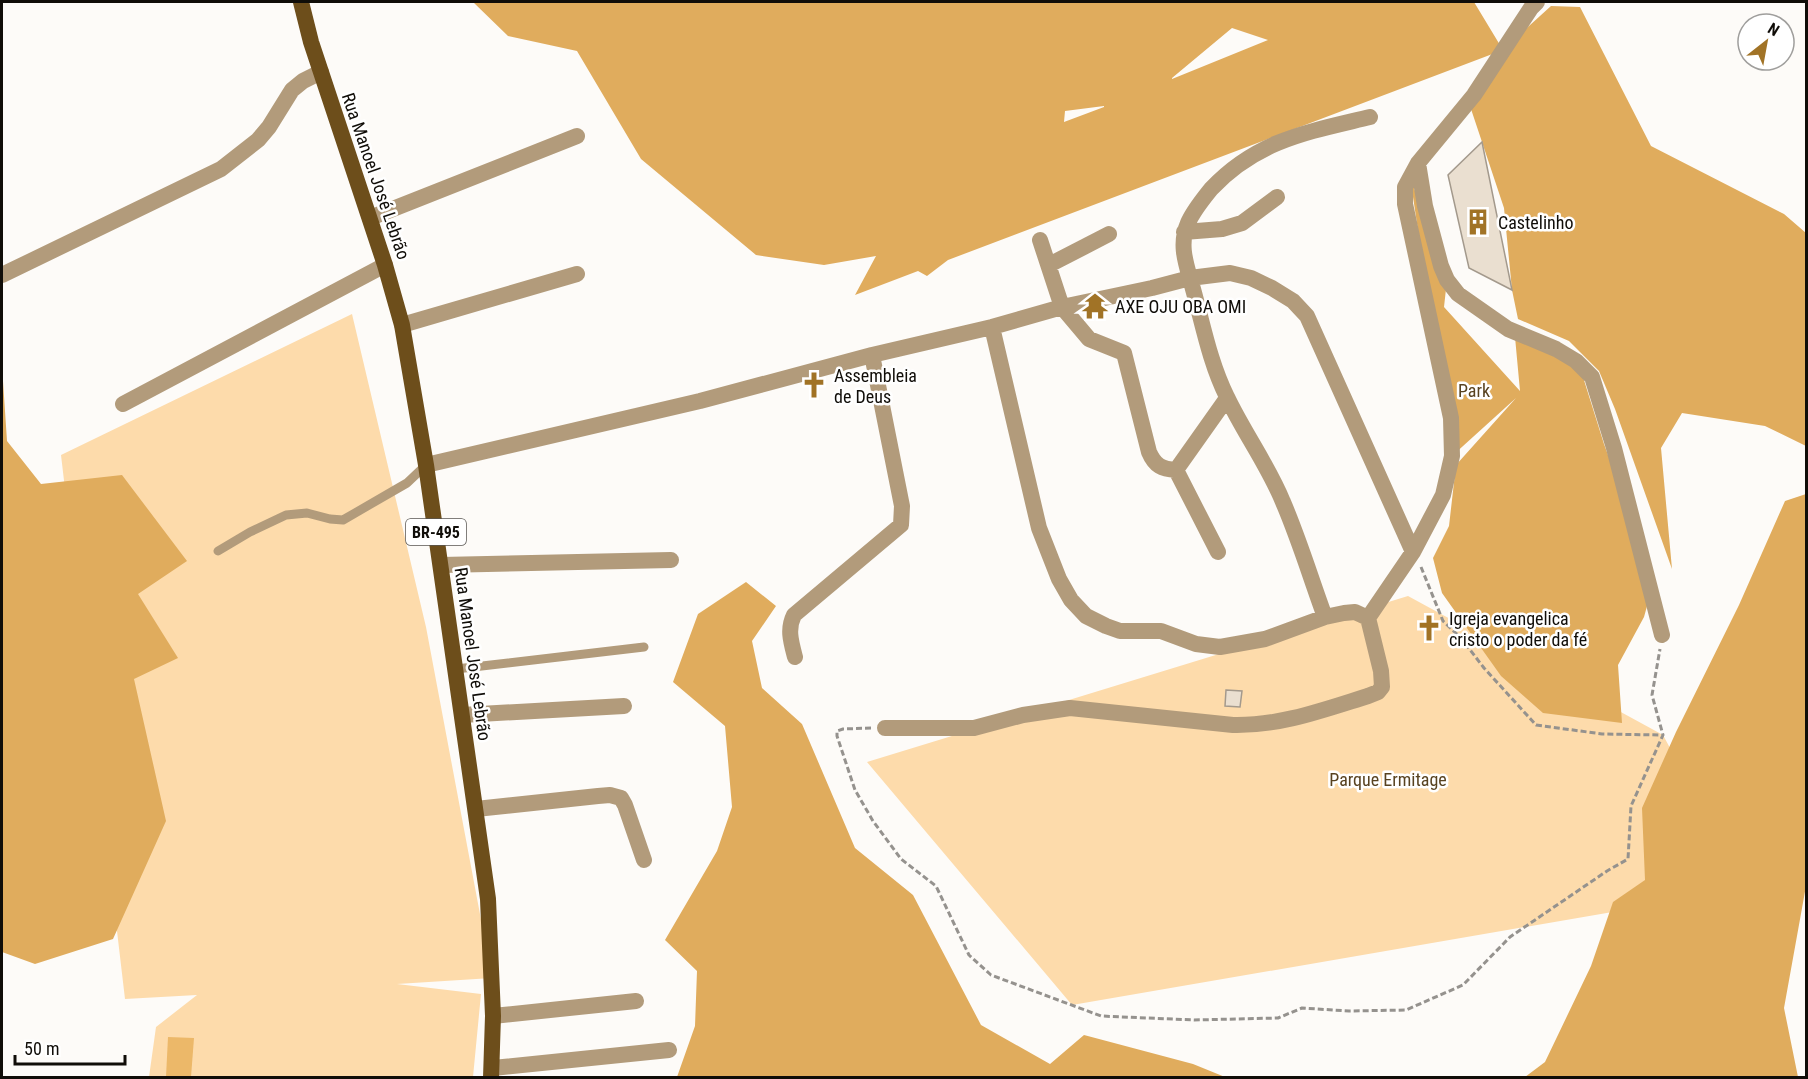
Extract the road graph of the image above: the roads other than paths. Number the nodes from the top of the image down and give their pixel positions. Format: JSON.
{"nodes":[{"id":1,"x":301,"y":2,"type":"edge"},
{"id":2,"x":1537,"y":2,"type":"edge"},
{"id":3,"x":321,"y":72,"type":"junction"},
{"id":4,"x":1370,"y":117,"type":"dead end"},
{"id":5,"x":577,"y":136,"type":"dead end"},
{"id":6,"x":1418,"y":163,"type":"junction"},
{"id":7,"x":1277,"y":197,"type":"dead end"},
{"id":8,"x":370,"y":218,"type":"junction"},
{"id":9,"x":1184,"y":232,"type":"junction"},
{"id":10,"x":1109,"y":234,"type":"dead end"},
{"id":11,"x":1040,"y":240,"type":"dead end"},
{"id":12,"x":386,"y":265,"type":"junction"},
{"id":13,"x":1049,"y":265,"type":"junction"},
{"id":14,"x":577,"y":274,"type":"dead end"},
{"id":15,"x":2,"y":275,"type":"edge"},
{"id":16,"x":1190,"y":278,"type":"junction"},
{"id":17,"x":1062,"y":307,"type":"junction"},
{"id":18,"x":402,"y":325,"type":"junction"},
{"id":19,"x":992,"y":327,"type":"junction"},
{"id":20,"x":872,"y":355,"type":"junction"},
{"id":21,"x":1227,"y":398,"type":"junction"},
{"id":22,"x":123,"y":404,"type":"dead end"},
{"id":23,"x":426,"y":465,"type":"junction"},
{"id":24,"x":1176,"y":470,"type":"junction"},
{"id":25,"x":218,"y":551,"type":"dead end"},
{"id":26,"x":1218,"y":552,"type":"dead end"},
{"id":27,"x":1413,"y":552,"type":"junction"},
{"id":28,"x":671,"y":560,"type":"dead end"},
{"id":29,"x":441,"y":565,"type":"junction"},
{"id":30,"x":1325,"y":617,"type":"junction"},
{"id":31,"x":1368,"y":618,"type":"junction"},
{"id":32,"x":1662,"y":635,"type":"road end"},
{"id":33,"x":644,"y":647,"type":"dead end"},
{"id":34,"x":795,"y":657,"type":"dead end"},
{"id":35,"x":456,"y":669,"type":"junction"},
{"id":36,"x":624,"y":706,"type":"dead end"},
{"id":37,"x":462,"y":716,"type":"junction"},
{"id":38,"x":885,"y":728,"type":"road end"},
{"id":39,"x":476,"y":809,"type":"junction"},
{"id":40,"x":644,"y":860,"type":"dead end"},
{"id":41,"x":636,"y":1001,"type":"dead end"},
{"id":42,"x":493,"y":1016,"type":"junction"},
{"id":43,"x":669,"y":1050,"type":"dead end"},
{"id":44,"x":492,"y":1073,"type":"edge"}],
"edges":[{"from":1,"to":3,"type":"main road","name":"Rua Manoel José Lebrão","number":"BR-495"},
{"from":2,"to":6,"type":"street"},
{"from":3,"to":8,"type":"main road","name":"Rua Manoel José Lebrão","number":"BR-495"},
{"from":3,"to":15,"type":"street"},
{"from":4,"to":9,"type":"street"},
{"from":5,"to":8,"type":"street"},
{"from":6,"to":27,"type":"street"},
{"from":6,"to":32,"type":"street"},
{"from":7,"to":9,"type":"street"},
{"from":8,"to":12,"type":"main road","name":"Rua Manoel José Lebrão","number":"BR-495"},
{"from":9,"to":16,"type":"street"},
{"from":10,"to":13,"type":"street"},
{"from":11,"to":13,"type":"street"},
{"from":12,"to":18,"type":"main road","name":"Rua Manoel José Lebrão","number":"BR-495"},
{"from":12,"to":22,"type":"street"},
{"from":13,"to":17,"type":"street"},
{"from":14,"to":18,"type":"street"},
{"from":16,"to":17,"type":"street"},
{"from":16,"to":21,"type":"street"},
{"from":16,"to":27,"type":"street"},
{"from":17,"to":19,"type":"street"},
{"from":17,"to":24,"type":"street"},
{"from":18,"to":23,"type":"main road","name":"Rua Manoel José Lebrão","number":"BR-495"},
{"from":19,"to":20,"type":"street"},
{"from":19,"to":30,"type":"street"},
{"from":20,"to":23,"type":"street"},
{"from":20,"to":34,"type":"street"},
{"from":21,"to":24,"type":"street"},
{"from":21,"to":30,"type":"street"},
{"from":23,"to":25,"type":"lane"},
{"from":23,"to":29,"type":"main road","name":"Rua Manoel José Lebrão","number":"BR-495"},
{"from":24,"to":26,"type":"street"},
{"from":27,"to":31,"type":"street"},
{"from":28,"to":29,"type":"street"},
{"from":29,"to":35,"type":"main road","name":"Rua Manoel José Lebrão","number":"BR-495"},
{"from":30,"to":31,"type":"street"},
{"from":31,"to":38,"type":"street"},
{"from":33,"to":35,"type":"lane"},
{"from":35,"to":37,"type":"main road","name":"Rua Manoel José Lebrão","number":"BR-495"},
{"from":36,"to":37,"type":"street"},
{"from":37,"to":39,"type":"main road","name":"Rua Manoel José Lebrão","number":"BR-495"},
{"from":39,"to":40,"type":"street"},
{"from":39,"to":42,"type":"main road","name":"Rua Manoel José Lebrão","number":"BR-495"},
{"from":41,"to":42,"type":"street"},
{"from":42,"to":44,"type":"main road","name":"Rua Manoel José Lebrão","number":"BR-495"},
{"from":43,"to":44,"type":"street"}]}
